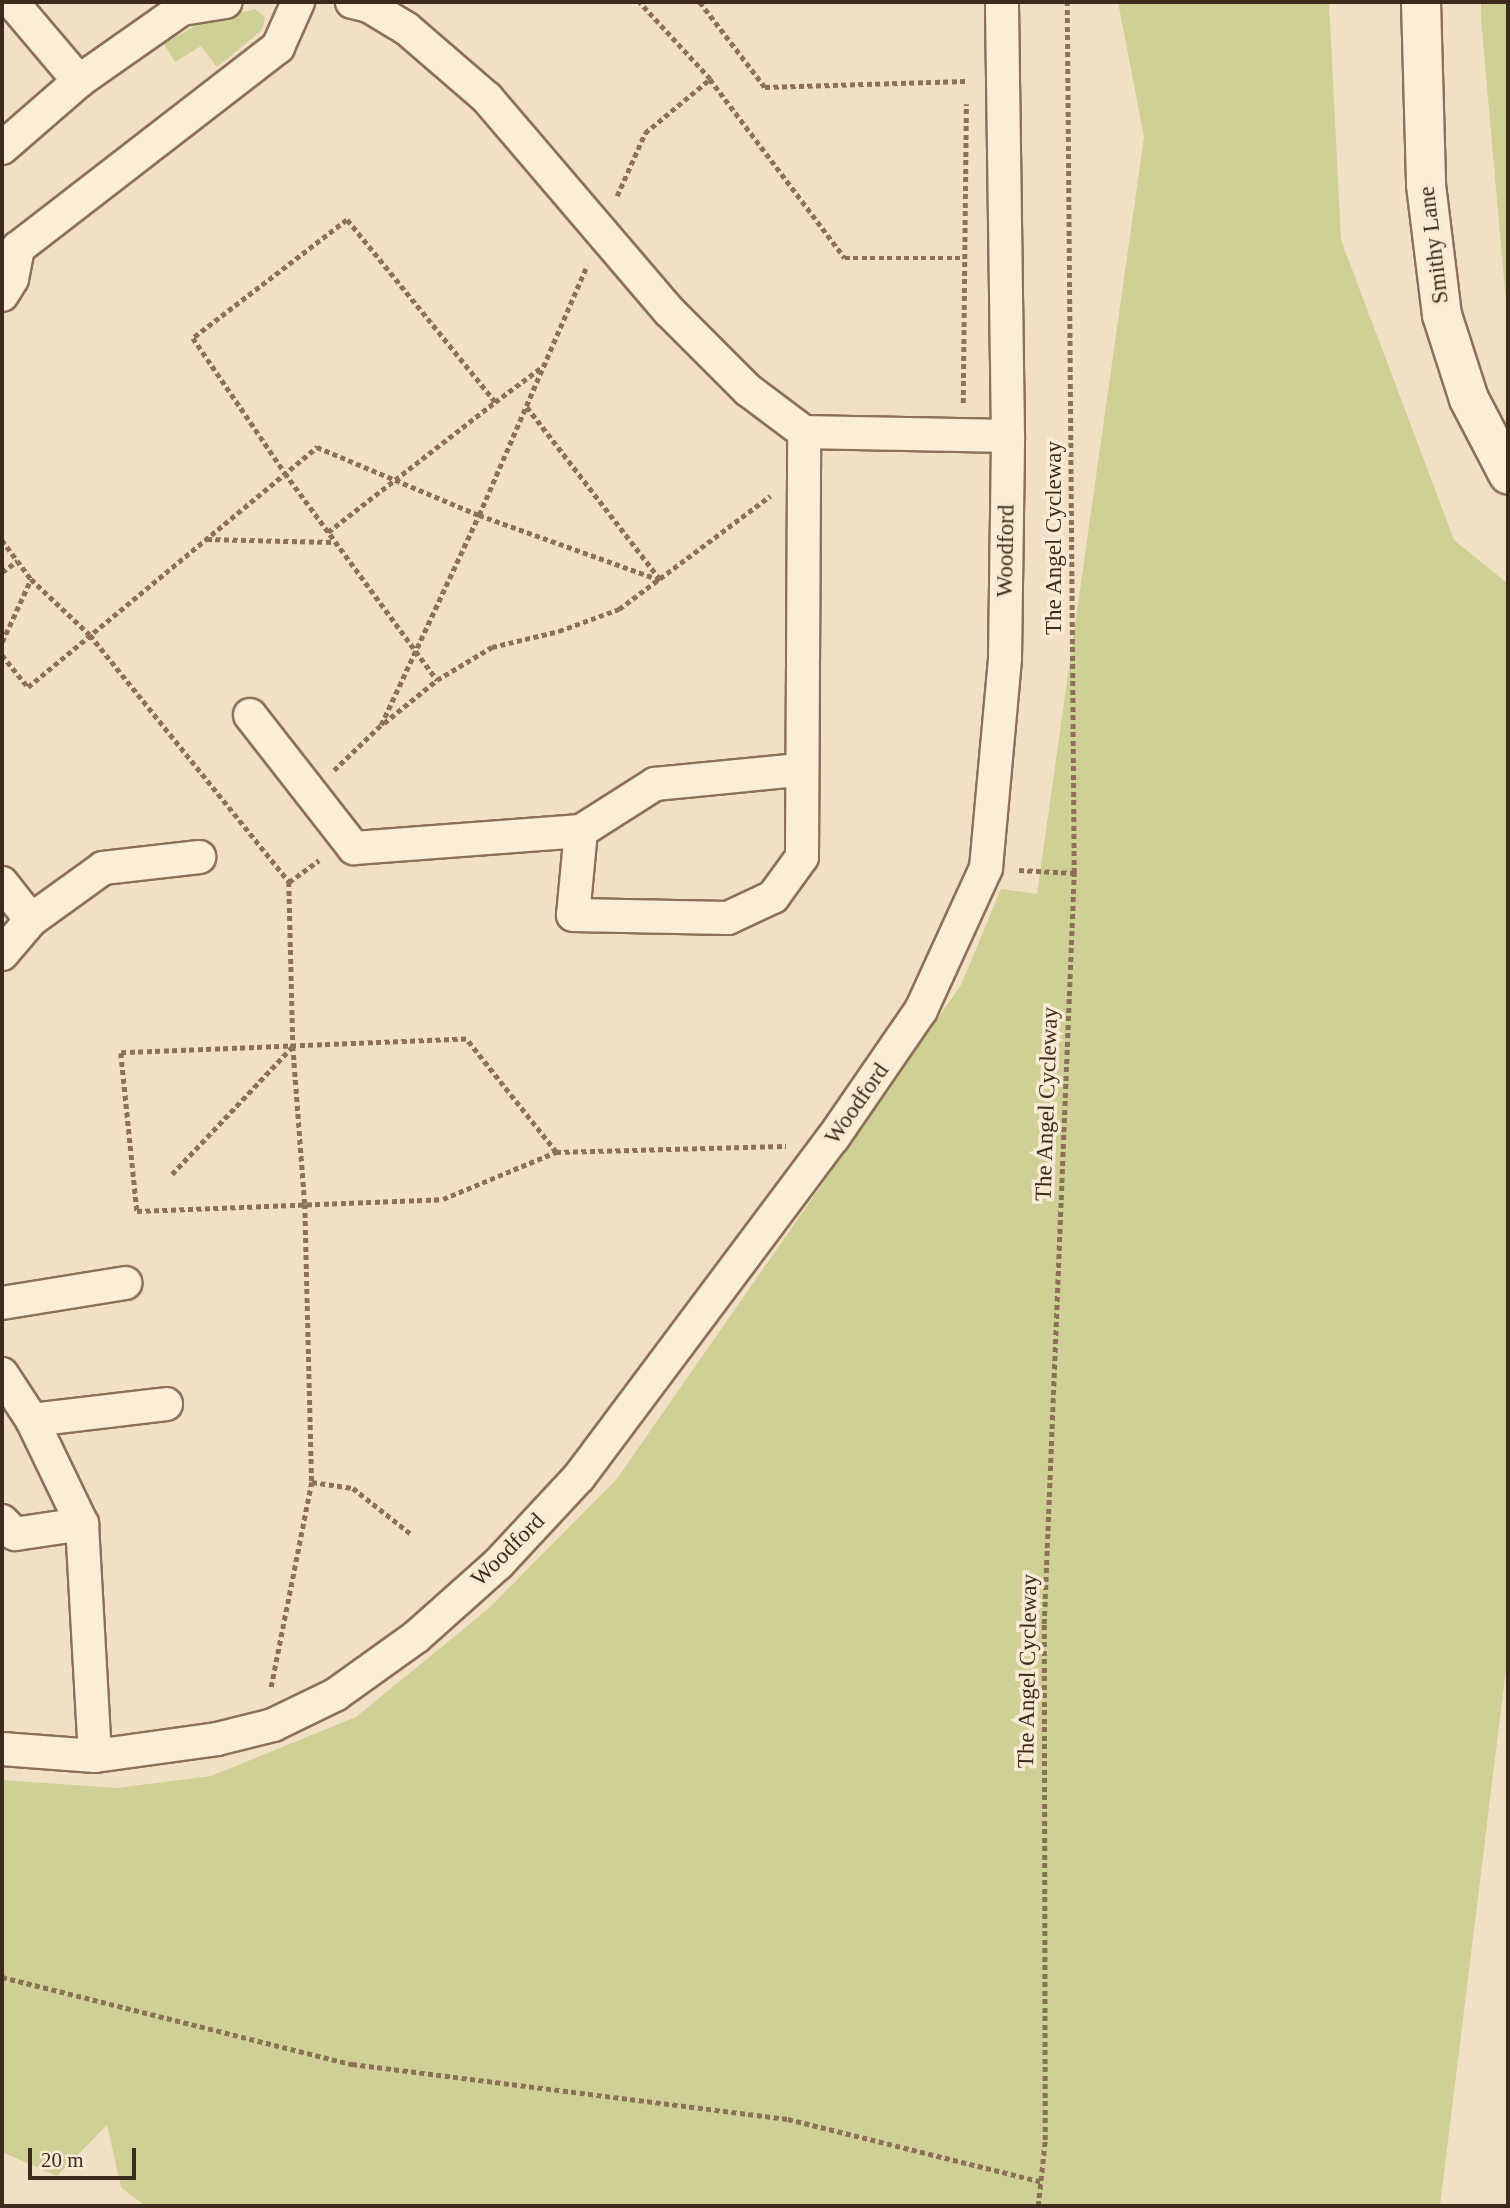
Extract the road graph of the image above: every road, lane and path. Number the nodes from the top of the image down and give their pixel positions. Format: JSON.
{"nodes":[{"id":1,"x":12,"y":2,"type":"edge"},
{"id":2,"x":225,"y":2,"type":"edge"},
{"id":3,"x":298,"y":2,"type":"edge"},
{"id":4,"x":352,"y":2,"type":"edge"},
{"id":5,"x":639,"y":2,"type":"edge"},
{"id":6,"x":700,"y":2,"type":"edge"},
{"id":7,"x":1002,"y":2,"type":"edge"},
{"id":8,"x":1067,"y":2,"type":"edge"},
{"id":9,"x":1421,"y":2,"type":"edge"},
{"id":10,"x":967,"y":67,"type":"dead end"},
{"id":11,"x":710,"y":79,"type":"junction"},
{"id":12,"x":966,"y":80,"type":"junction"},
{"id":13,"x":79,"y":81,"type":"junction"},
{"id":14,"x":2,"y":148,"type":"edge"},
{"id":15,"x":601,"y":232,"type":"junction"},
{"id":16,"x":963,"y":258,"type":"junction"},
{"id":17,"x":2,"y":295,"type":"edge"},
{"id":18,"x":545,"y":366,"type":"junction"},
{"id":19,"x":495,"y":402,"type":"junction"},
{"id":20,"x":527,"y":407,"type":"junction"},
{"id":21,"x":804,"y":432,"type":"junction"},
{"id":22,"x":963,"y":435,"type":"junction"},
{"id":23,"x":1008,"y":436,"type":"junction"},
{"id":24,"x":803,"y":470,"type":"junction"},
{"id":25,"x":285,"y":473,"type":"junction"},
{"id":26,"x":1508,"y":474,"type":"edge"},
{"id":27,"x":394,"y":481,"type":"junction"},
{"id":28,"x":479,"y":515,"type":"junction"},
{"id":29,"x":328,"y":532,"type":"junction"},
{"id":30,"x":206,"y":539,"type":"junction"},
{"id":31,"x":2,"y":540,"type":"edge"},
{"id":32,"x":335,"y":542,"type":"junction"},
{"id":33,"x":17,"y":561,"type":"junction"},
{"id":34,"x":2,"y":572,"type":"edge"},
{"id":35,"x":32,"y":579,"type":"junction"},
{"id":36,"x":661,"y":580,"type":"junction"},
{"id":37,"x":90,"y":635,"type":"junction"},
{"id":38,"x":2,"y":642,"type":"edge"},
{"id":39,"x":417,"y":653,"type":"junction"},
{"id":40,"x":2,"y":655,"type":"edge"},
{"id":41,"x":437,"y":680,"type":"junction"},
{"id":42,"x":250,"y":715,"type":"dead end"},
{"id":43,"x":381,"y":725,"type":"junction"},
{"id":44,"x":799,"y":771,"type":"junction"},
{"id":45,"x":311,"y":792,"type":"junction"},
{"id":46,"x":581,"y":831,"type":"junction"},
{"id":47,"x":199,"y":858,"type":"dead end"},
{"id":48,"x":986,"y":868,"type":"junction"},
{"id":49,"x":1074,"y":873,"type":"junction"},
{"id":50,"x":2,"y":883,"type":"edge"},
{"id":51,"x":32,"y":920,"type":"junction"},
{"id":52,"x":2,"y":954,"type":"edge"},
{"id":53,"x":293,"y":1046,"type":"junction"},
{"id":54,"x":829,"y":1145,"type":"junction"},
{"id":55,"x":556,"y":1152,"type":"junction"},
{"id":56,"x":172,"y":1174,"type":"dead end"},
{"id":57,"x":305,"y":1204,"type":"junction"},
{"id":58,"x":125,"y":1283,"type":"dead end"},
{"id":59,"x":2,"y":1303,"type":"edge"},
{"id":60,"x":2,"y":1374,"type":"edge"},
{"id":61,"x":166,"y":1404,"type":"dead end"},
{"id":62,"x":32,"y":1420,"type":"junction"},
{"id":63,"x":312,"y":1482,"type":"junction"},
{"id":64,"x":2,"y":1521,"type":"edge"},
{"id":65,"x":82,"y":1524,"type":"junction"},
{"id":66,"x":411,"y":1534,"type":"dead end"},
{"id":67,"x":263,"y":1727,"type":"junction"},
{"id":68,"x":2,"y":1749,"type":"edge"},
{"id":69,"x":95,"y":1756,"type":"junction"},
{"id":70,"x":2,"y":1977,"type":"edge"},
{"id":71,"x":1043,"y":2182,"type":"junction"},
{"id":72,"x":1038,"y":2206,"type":"edge"}],
"edges":[{"from":1,"to":13,"type":"street"},
{"from":2,"to":13,"type":"street"},
{"from":3,"to":17,"type":"street"},
{"from":4,"to":15,"type":"street"},
{"from":5,"to":11,"type":"path"},
{"from":6,"to":12,"type":"path"},
{"from":7,"to":23,"type":"street","name":"Woodford"},
{"from":8,"to":49,"type":"path","name":"The Angel Cycleway"},
{"from":9,"to":26,"type":"street","name":"Smithy Lane"},
{"from":10,"to":12,"type":"path"},
{"from":11,"to":15,"type":"path"},
{"from":11,"to":16,"type":"path"},
{"from":12,"to":16,"type":"path"},
{"from":13,"to":14,"type":"street"},
{"from":15,"to":18,"type":"path"},
{"from":15,"to":21,"type":"street"},
{"from":16,"to":22,"type":"path"},
{"from":18,"to":19,"type":"path"},
{"from":18,"to":20,"type":"path"},
{"from":19,"to":25,"type":"path"},
{"from":19,"to":27,"type":"path"},
{"from":20,"to":28,"type":"path"},
{"from":20,"to":36,"type":"path"},
{"from":21,"to":22,"type":"street"},
{"from":21,"to":24,"type":"street"},
{"from":22,"to":23,"type":"street"},
{"from":23,"to":48,"type":"street","name":"Woodford"},
{"from":24,"to":36,"type":"path"},
{"from":24,"to":44,"type":"street"},
{"from":25,"to":27,"type":"path"},
{"from":25,"to":29,"type":"path"},
{"from":25,"to":30,"type":"path"},
{"from":27,"to":28,"type":"path"},
{"from":27,"to":29,"type":"path"},
{"from":28,"to":36,"type":"path"},
{"from":28,"to":39,"type":"path"},
{"from":29,"to":32,"type":"path"},
{"from":30,"to":32,"type":"path"},
{"from":30,"to":37,"type":"path"},
{"from":31,"to":33,"type":"path"},
{"from":32,"to":39,"type":"path"},
{"from":33,"to":34,"type":"path"},
{"from":33,"to":35,"type":"path"},
{"from":35,"to":37,"type":"path"},
{"from":35,"to":38,"type":"path"},
{"from":36,"to":41,"type":"path"},
{"from":37,"to":40,"type":"path"},
{"from":37,"to":53,"type":"path"},
{"from":39,"to":41,"type":"path"},
{"from":39,"to":43,"type":"path"},
{"from":41,"to":43,"type":"path"},
{"from":42,"to":45,"type":"street"},
{"from":43,"to":45,"type":"path"},
{"from":44,"to":46,"type":"street"},
{"from":44,"to":46,"type":"street"},
{"from":45,"to":46,"type":"street"},
{"from":47,"to":51,"type":"street"},
{"from":48,"to":49,"type":"path"},
{"from":48,"to":54,"type":"street","name":"Woodford"},
{"from":49,"to":71,"type":"path","name":"The Angel Cycleway"},
{"from":50,"to":51,"type":"street"},
{"from":51,"to":52,"type":"street"},
{"from":53,"to":55,"type":"path"},
{"from":53,"to":56,"type":"path"},
{"from":53,"to":57,"type":"path"},
{"from":53,"to":57,"type":"path"},
{"from":54,"to":55,"type":"path"},
{"from":54,"to":67,"type":"street","name":"Woodford"},
{"from":55,"to":57,"type":"path"},
{"from":57,"to":63,"type":"path"},
{"from":58,"to":59,"type":"street"},
{"from":60,"to":62,"type":"street"},
{"from":61,"to":62,"type":"street"},
{"from":62,"to":65,"type":"street"},
{"from":63,"to":66,"type":"path"},
{"from":63,"to":67,"type":"path"},
{"from":64,"to":65,"type":"street"},
{"from":65,"to":69,"type":"street"},
{"from":67,"to":69,"type":"street","name":"Woodford"},
{"from":68,"to":69,"type":"street","name":"Woodford"},
{"from":70,"to":71,"type":"path"},
{"from":71,"to":72,"type":"path","name":"The Angel Cycleway"}]}
